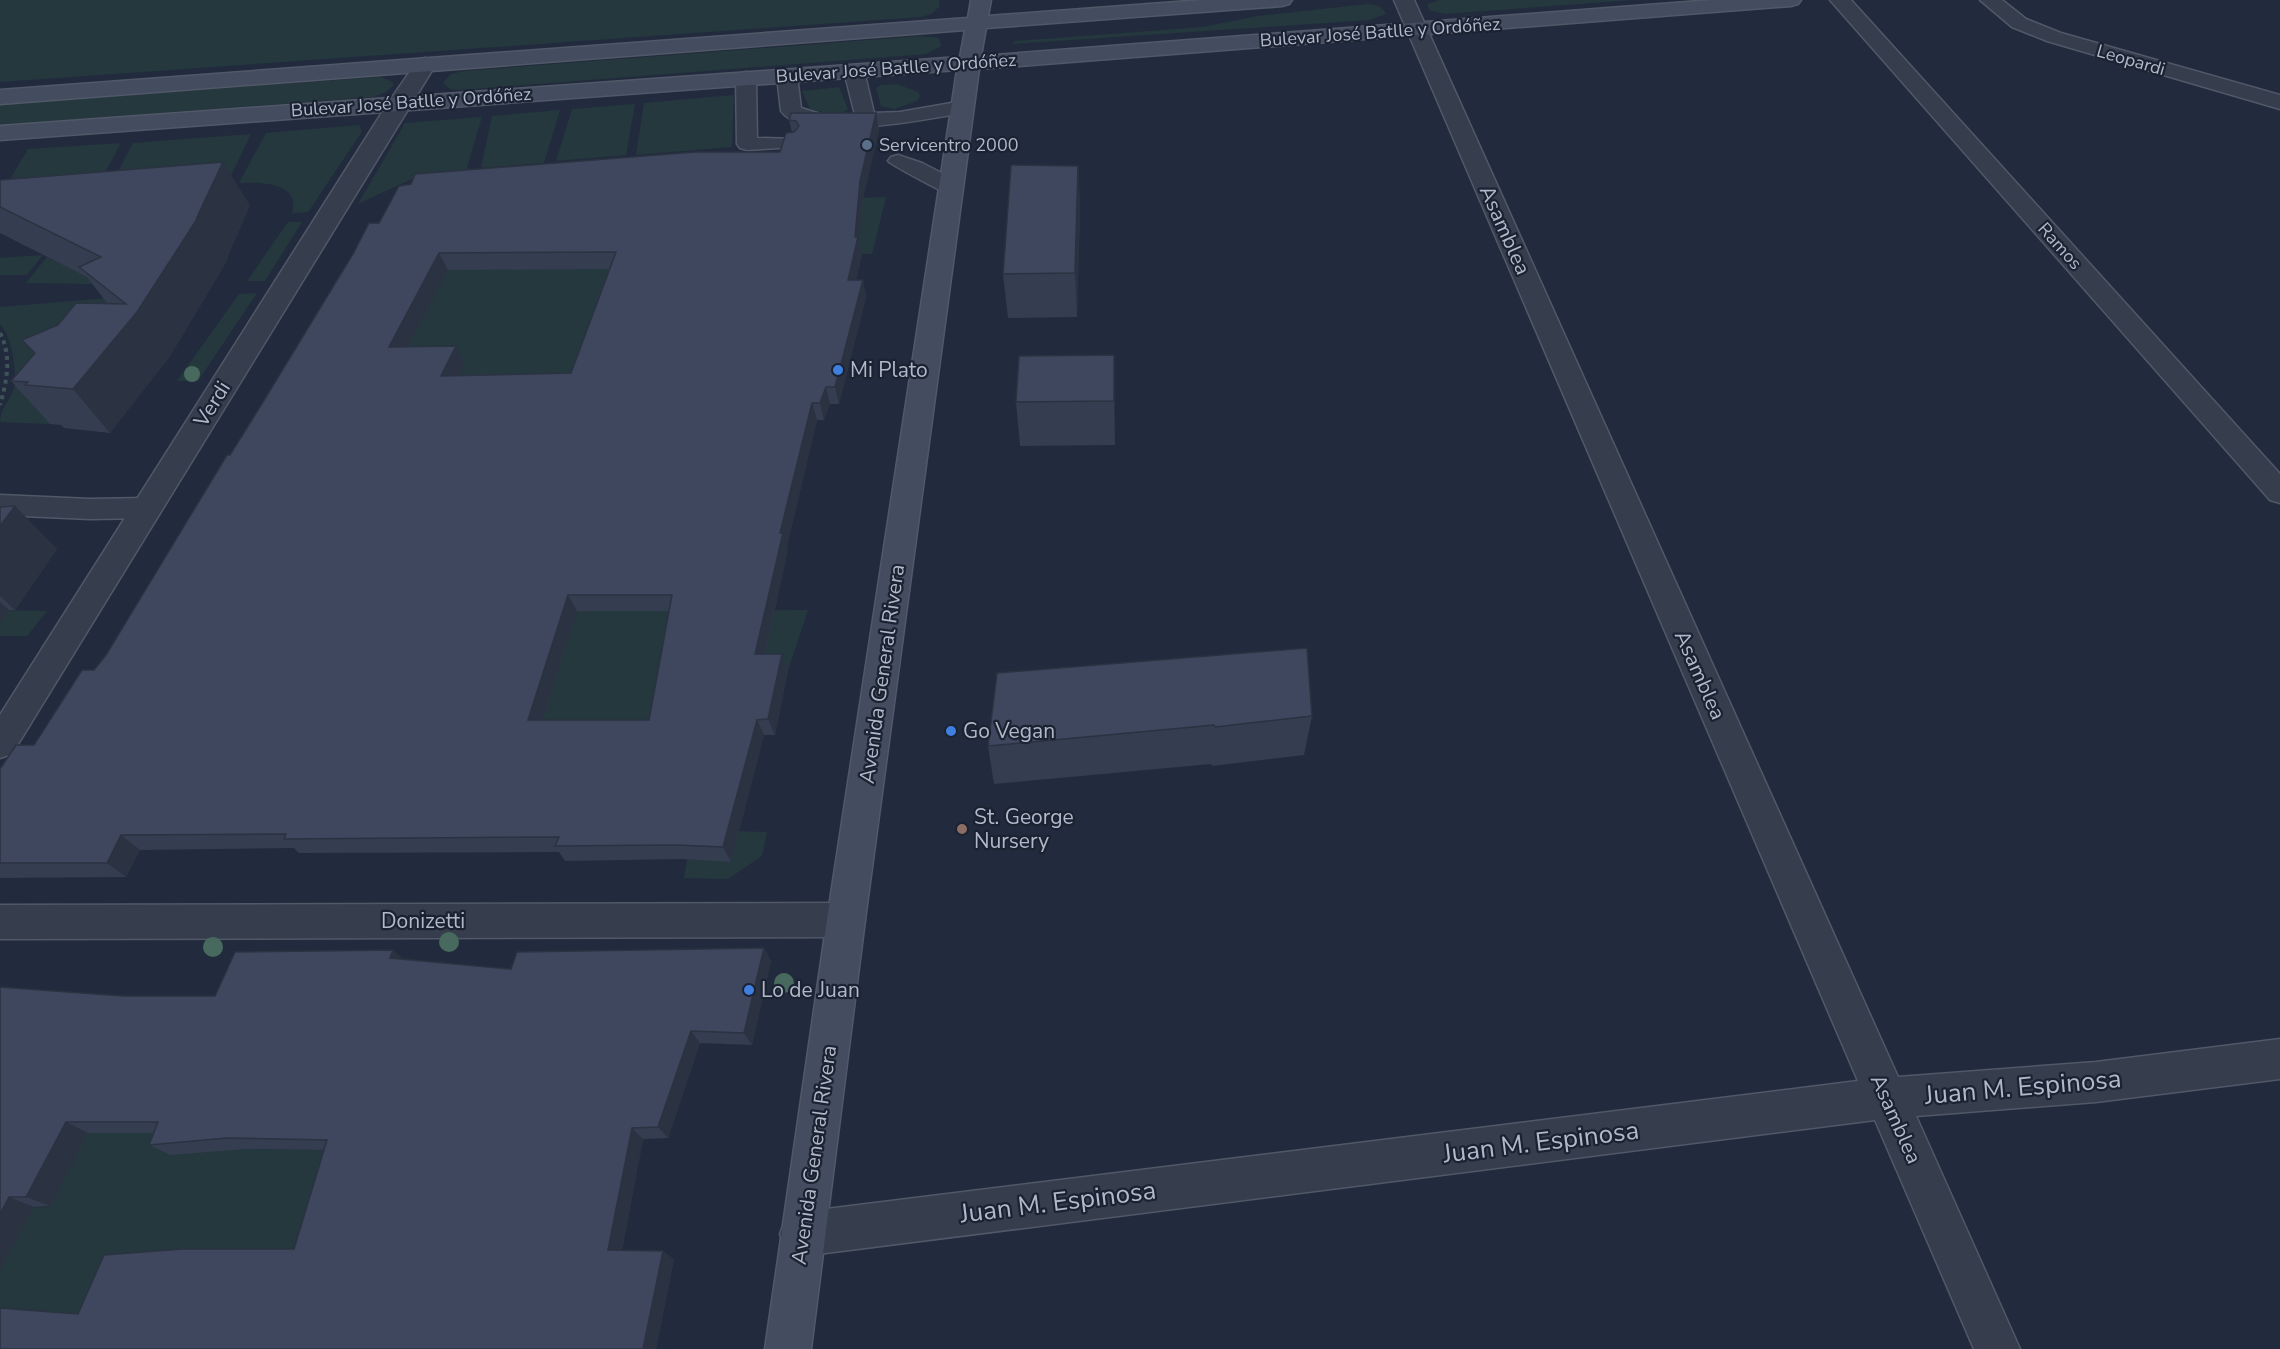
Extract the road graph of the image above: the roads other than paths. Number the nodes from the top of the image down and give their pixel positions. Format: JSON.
{"nodes":[{"id":1,"x":981,"y":0,"type":"edge"},
{"id":2,"x":1282,"y":0,"type":"edge"},
{"id":3,"x":1791,"y":0,"type":"edge"},
{"id":4,"x":1840,"y":0,"type":"edge"},
{"id":5,"x":1990,"y":0,"type":"edge"},
{"id":6,"x":1247,"y":1,"type":"edge"},
{"id":7,"x":1410,"y":14,"type":"edge"},
{"id":8,"x":977,"y":24,"type":"junction"},
{"id":9,"x":969,"y":63,"type":"junction"},
{"id":10,"x":426,"y":64,"type":"junction"},
{"id":11,"x":854,"y":71,"type":"junction"},
{"id":12,"x":787,"y":76,"type":"junction"},
{"id":13,"x":746,"y":78,"type":"junction"},
{"id":14,"x":0,"y":97,"type":"edge"},
{"id":15,"x":2280,"y":102,"type":"edge"},
{"id":16,"x":399,"y":103,"type":"junction"},
{"id":17,"x":963,"y":107,"type":"junction"},
{"id":18,"x":866,"y":119,"type":"junction"},
{"id":19,"x":0,"y":133,"type":"edge"},
{"id":20,"x":792,"y":143,"type":"edge"},
{"id":21,"x":898,"y":161,"type":"dead end"},
{"id":22,"x":951,"y":187,"type":"junction"},
{"id":23,"x":2280,"y":493,"type":"edge"},
{"id":24,"x":0,"y":505,"type":"edge"},
{"id":25,"x":147,"y":507,"type":"junction"},
{"id":26,"x":0,"y":744,"type":"edge"},
{"id":27,"x":846,"y":920,"type":"junction"},
{"id":28,"x":0,"y":922,"type":"edge"},
{"id":29,"x":2280,"y":1059,"type":"edge"},
{"id":30,"x":1887,"y":1098,"type":"junction"},
{"id":31,"x":802,"y":1234,"type":"junction"},
{"id":32,"x":788,"y":1349,"type":"edge"},
{"id":33,"x":1997,"y":1349,"type":"edge"}],
"edges":[{"from":1,"to":8,"type":"main road","name":"Avenida General Rivera"},
{"from":2,"to":6,"type":"main road","name":"Bulevar José Batlle y Ordóñez"},
{"from":3,"to":7,"type":"main road","name":"Bulevar José Batlle y Ordóñez"},
{"from":4,"to":23,"type":"street","name":"Ramos"},
{"from":5,"to":15,"type":"street","name":"Leopardi"},
{"from":6,"to":8,"type":"main road","name":"Bulevar José Batlle y Ordóñez"},
{"from":7,"to":9,"type":"main road","name":"Bulevar José Batlle y Ordóñez"},
{"from":7,"to":30,"type":"street","name":"Asamblea"},
{"from":8,"to":9,"type":"main road","name":"Avenida General Rivera"},
{"from":8,"to":10,"type":"main road","name":"Bulevar José Batlle y Ordóñez"},
{"from":9,"to":11,"type":"main road","name":"Bulevar José Batlle y Ordóñez"},
{"from":9,"to":17,"type":"main road","name":"Avenida General Rivera"},
{"from":10,"to":14,"type":"main road","name":"Bulevar José Batlle y Ordóñez"},
{"from":10,"to":16,"type":"street","name":"Verdi"},
{"from":11,"to":12,"type":"main road","name":"Bulevar José Batlle y Ordóñez"},
{"from":11,"to":18,"type":"lane"},
{"from":12,"to":13,"type":"main road","name":"Bulevar José Batlle y Ordóñez"},
{"from":12,"to":18,"type":"lane"},
{"from":13,"to":16,"type":"main road","name":"Bulevar José Batlle y Ordóñez"},
{"from":13,"to":20,"type":"lane"},
{"from":16,"to":19,"type":"main road","name":"Bulevar José Batlle y Ordóñez"},
{"from":16,"to":25,"type":"street","name":"Verdi"},
{"from":17,"to":18,"type":"lane"},
{"from":17,"to":22,"type":"main road","name":"Avenida General Rivera"},
{"from":21,"to":22,"type":"lane"},
{"from":22,"to":27,"type":"main road","name":"Avenida General Rivera"},
{"from":24,"to":25,"type":"lane"},
{"from":25,"to":26,"type":"street","name":"Verdi"},
{"from":27,"to":28,"type":"street","name":"Donizetti"},
{"from":27,"to":31,"type":"main road","name":"Avenida General Rivera"},
{"from":29,"to":30,"type":"street","name":"Juan M. Espinosa"},
{"from":30,"to":31,"type":"street","name":"Juan M. Espinosa"},
{"from":30,"to":33,"type":"street","name":"Asamblea"},
{"from":31,"to":32,"type":"main road","name":"Avenida General Rivera"}]}
